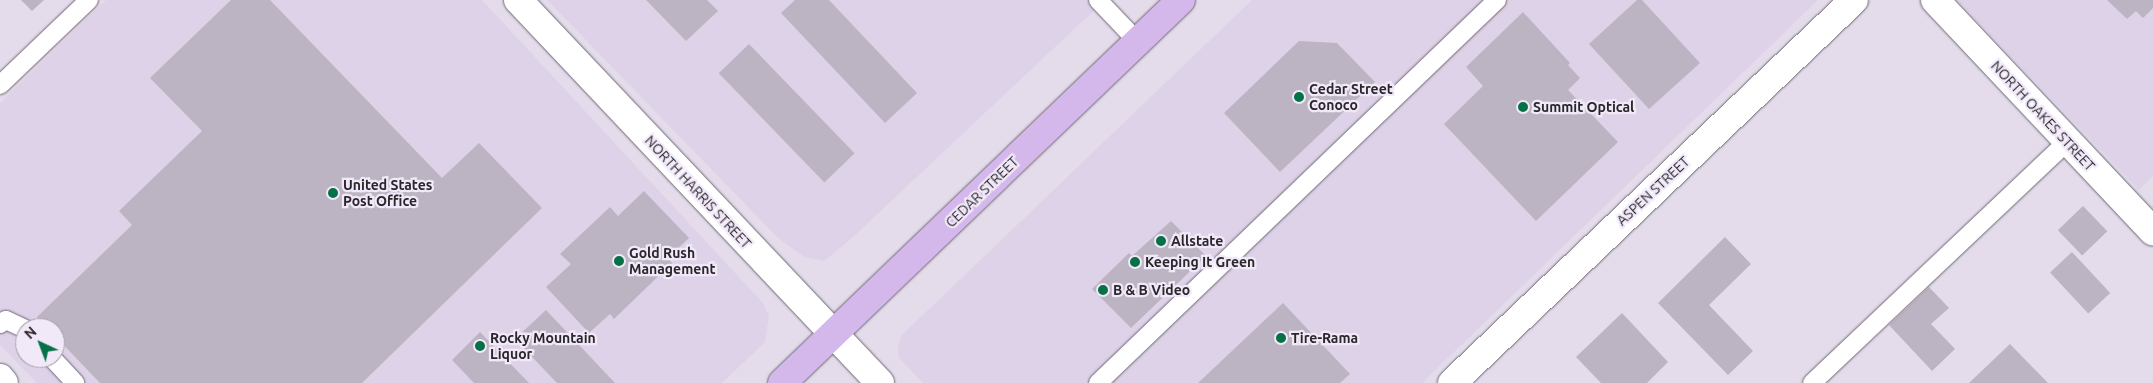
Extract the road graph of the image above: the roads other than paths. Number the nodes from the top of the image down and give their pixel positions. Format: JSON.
{"nodes":[{"id":1,"x":89,"y":0,"type":"edge"},
{"id":2,"x":518,"y":0,"type":"edge"},
{"id":3,"x":1098,"y":0,"type":"edge"},
{"id":4,"x":1181,"y":0,"type":"edge"},
{"id":5,"x":1497,"y":0,"type":"edge"},
{"id":6,"x":1854,"y":0,"type":"edge"},
{"id":7,"x":1935,"y":0,"type":"edge"},
{"id":8,"x":1138,"y":42,"type":"junction"},
{"id":9,"x":0,"y":85,"type":"edge"},
{"id":10,"x":2067,"y":142,"type":"junction"},
{"id":11,"x":2153,"y":231,"type":"edge"},
{"id":12,"x":0,"y":324,"type":"edge"},
{"id":13,"x":15,"y":324,"type":"edge"},
{"id":14,"x":833,"y":334,"type":"junction"},
{"id":15,"x":62,"y":368,"type":"edge"},
{"id":16,"x":0,"y":378,"type":"edge"},
{"id":17,"x":4,"y":383,"type":"edge"},
{"id":18,"x":76,"y":383,"type":"edge"},
{"id":19,"x":782,"y":383,"type":"edge"},
{"id":20,"x":880,"y":383,"type":"edge"},
{"id":21,"x":1098,"y":383,"type":"edge"},
{"id":22,"x":1452,"y":383,"type":"edge"},
{"id":23,"x":1812,"y":383,"type":"edge"}],
"edges":[{"from":1,"to":9,"type":"lane"},
{"from":2,"to":14,"type":"street","name":"NORTH HARRIS STREET"},
{"from":3,"to":8,"type":"lane"},
{"from":4,"to":8,"type":"main road","name":"CEDAR STREET"},
{"from":5,"to":21,"type":"lane"},
{"from":6,"to":22,"type":"street","name":"ASPEN STREET"},
{"from":7,"to":10,"type":"street","name":"NORTH OAKES STREET"},
{"from":8,"to":14,"type":"main road","name":"CEDAR STREET"},
{"from":10,"to":11,"type":"street","name":"NORTH OAKES STREET"},
{"from":10,"to":23,"type":"lane"},
{"from":12,"to":13,"type":"lane"},
{"from":14,"to":19,"type":"main road","name":"CEDAR STREET"},
{"from":14,"to":20,"type":"street","name":"NORTH HARRIS STREET"},
{"from":15,"to":18,"type":"lane"},
{"from":16,"to":17,"type":"street"}]}
